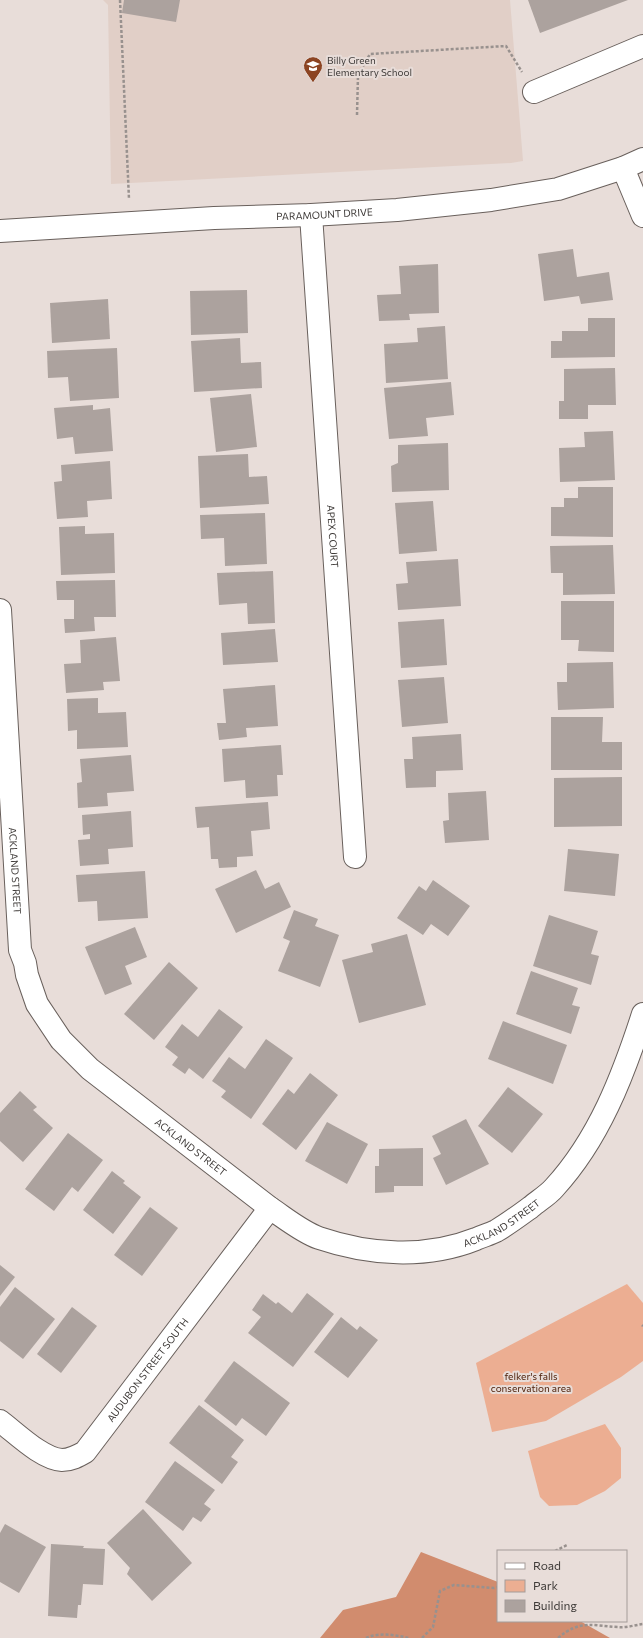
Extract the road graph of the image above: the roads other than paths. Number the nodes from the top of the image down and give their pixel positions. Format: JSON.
{"nodes":[{"id":1,"x":643,"y":46,"type":"edge"},
{"id":2,"x":534,"y":92,"type":"road end"},
{"id":3,"x":643,"y":159,"type":"edge"},
{"id":4,"x":623,"y":168,"type":"junction"},
{"id":5,"x":311,"y":215,"type":"junction"},
{"id":6,"x":643,"y":216,"type":"edge"},
{"id":7,"x":0,"y":231,"type":"edge"},
{"id":8,"x":0,"y":610,"type":"edge"},
{"id":9,"x":355,"y":857,"type":"dead end"},
{"id":10,"x":643,"y":1014,"type":"edge"},
{"id":11,"x":637,"y":1055,"type":"edge"},
{"id":12,"x":270,"y":1208,"type":"junction"},
{"id":13,"x":0,"y":1421,"type":"edge"}],
"edges":[{"from":1,"to":2,"type":"street"},
{"from":3,"to":4,"type":"street","name":"PARAMOUNT DRIVE"},
{"from":4,"to":5,"type":"street","name":"PARAMOUNT DRIVE"},
{"from":4,"to":6,"type":"street"},
{"from":5,"to":7,"type":"street","name":"PARAMOUNT DRIVE"},
{"from":5,"to":9,"type":"street","name":"APEX COURT"},
{"from":8,"to":12,"type":"street","name":"ACKLAND STREET"},
{"from":10,"to":11,"type":"street","name":"ACKLAND STREET"},
{"from":11,"to":12,"type":"street","name":"ACKLAND STREET"},
{"from":12,"to":13,"type":"street","name":"AUDUBON STREET SOUTH"}]}
